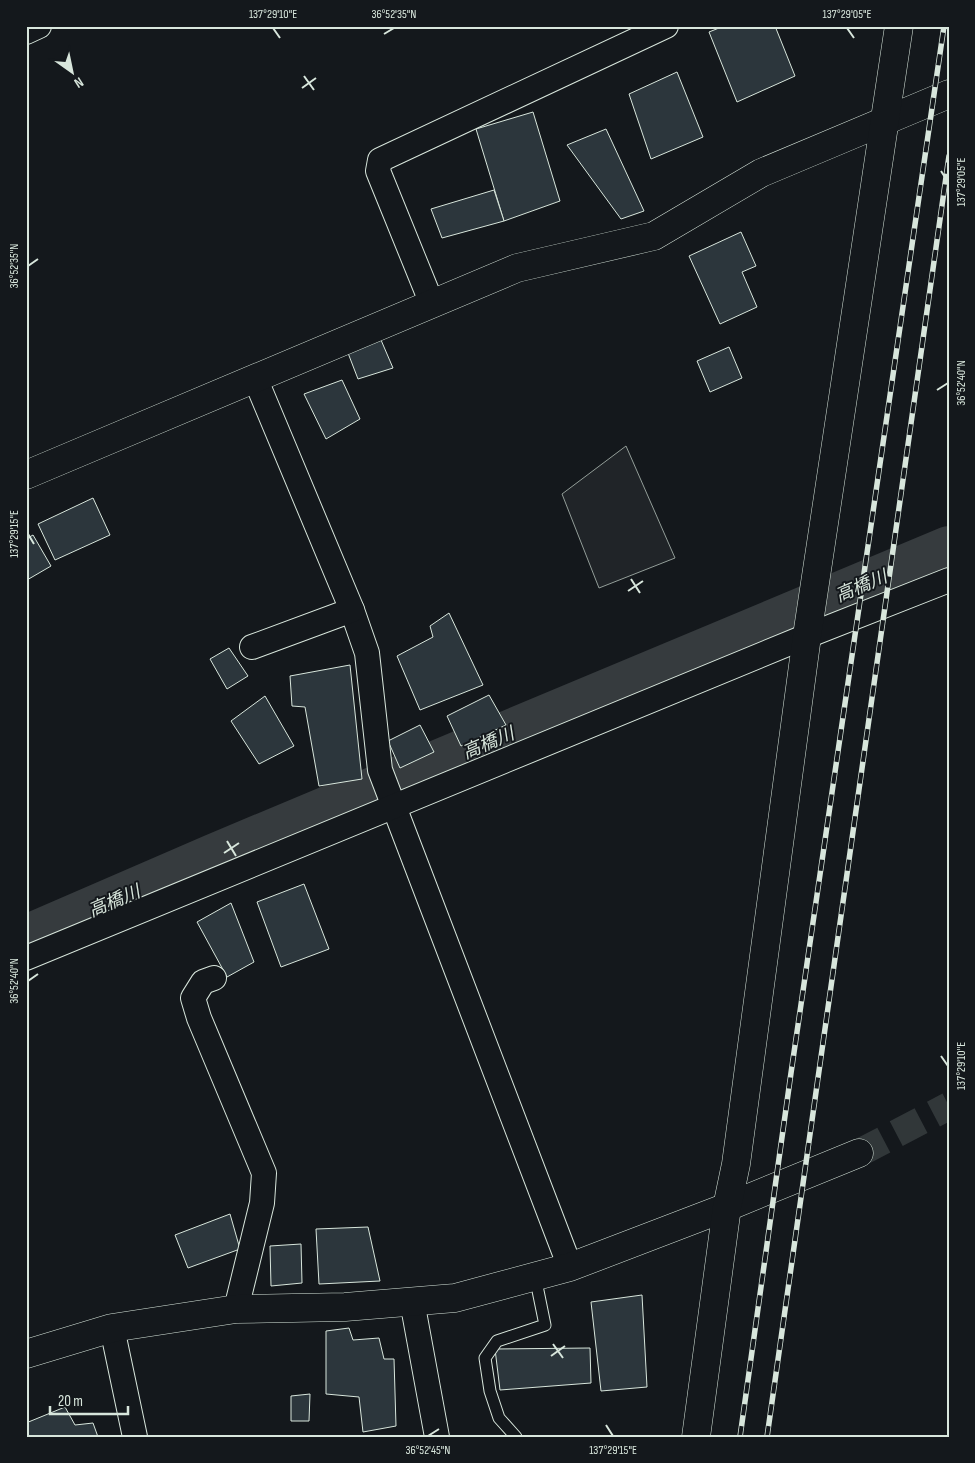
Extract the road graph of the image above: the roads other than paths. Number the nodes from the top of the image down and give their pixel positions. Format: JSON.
{"nodes":[{"id":1,"x":39,"y":26,"type":"edge"},
{"id":2,"x":666,"y":26,"type":"edge"},
{"id":3,"x":899,"y":26,"type":"edge"},
{"id":4,"x":26,"y":32,"type":"edge"},
{"id":5,"x":949,"y":94,"type":"edge"},
{"id":6,"x":884,"y":122,"type":"junction"},
{"id":7,"x":432,"y":304,"type":"junction"},
{"id":8,"x":255,"y":378,"type":"junction"},
{"id":9,"x":26,"y":474,"type":"edge"},
{"id":10,"x":949,"y":580,"type":"edge"},
{"id":11,"x":352,"y":610,"type":"junction"},
{"id":12,"x":807,"y":636,"type":"junction"},
{"id":13,"x":252,"y":647,"type":"dead end"},
{"id":14,"x":393,"y":807,"type":"junction"},
{"id":15,"x":26,"y":958,"type":"edge"},
{"id":16,"x":214,"y":978,"type":"dead end"},
{"id":17,"x":859,"y":1153,"type":"tunnel mouth"},
{"id":18,"x":727,"y":1207,"type":"junction"},
{"id":19,"x":570,"y":1267,"type":"junction"},
{"id":20,"x":535,"y":1276,"type":"junction"},
{"id":21,"x":412,"y":1301,"type":"junction"},
{"id":22,"x":236,"y":1309,"type":"junction"},
{"id":23,"x":112,"y":1328,"type":"junction"},
{"id":24,"x":26,"y":1354,"type":"edge"},
{"id":25,"x":135,"y":1437,"type":"edge"},
{"id":26,"x":437,"y":1437,"type":"edge"},
{"id":27,"x":516,"y":1437,"type":"edge"},
{"id":28,"x":696,"y":1437,"type":"edge"}],
"edges":[{"from":1,"to":4,"type":"street"},
{"from":2,"to":7,"type":"street"},
{"from":3,"to":6,"type":"street"},
{"from":5,"to":6,"type":"street"},
{"from":6,"to":7,"type":"street"},
{"from":6,"to":12,"type":"street"},
{"from":7,"to":8,"type":"street"},
{"from":8,"to":9,"type":"street"},
{"from":8,"to":11,"type":"street"},
{"from":10,"to":12,"type":"street"},
{"from":11,"to":13,"type":"street"},
{"from":11,"to":14,"type":"street"},
{"from":12,"to":14,"type":"street"},
{"from":12,"to":18,"type":"street"},
{"from":14,"to":15,"type":"street"},
{"from":14,"to":19,"type":"street"},
{"from":16,"to":22,"type":"street"},
{"from":17,"to":18,"type":"street"},
{"from":18,"to":19,"type":"street"},
{"from":18,"to":28,"type":"street"},
{"from":19,"to":20,"type":"street"},
{"from":20,"to":21,"type":"street"},
{"from":20,"to":27,"type":"lane"},
{"from":21,"to":22,"type":"street"},
{"from":21,"to":26,"type":"street"},
{"from":22,"to":23,"type":"street"},
{"from":23,"to":24,"type":"street"},
{"from":23,"to":25,"type":"street"}]}
